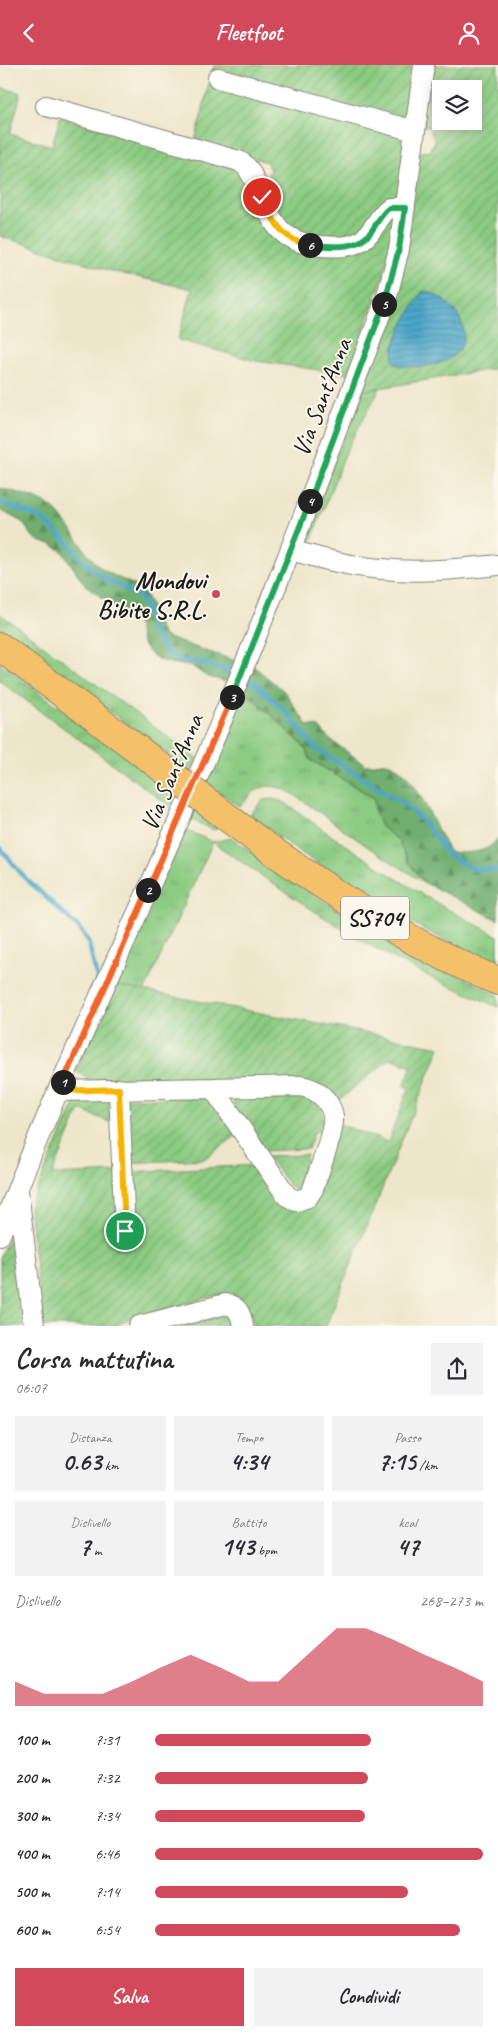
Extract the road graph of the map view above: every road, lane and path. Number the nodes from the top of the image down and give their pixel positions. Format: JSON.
{"nodes":[{"id":1,"x":424,"y":65,"type":"edge"},
{"id":2,"x":218,"y":78,"type":"dead end"},
{"id":3,"x":46,"y":106,"type":"dead end"},
{"id":4,"x":415,"y":131,"type":"junction"},
{"id":5,"x":405,"y":208,"type":"junction"},
{"id":6,"x":291,"y":550,"type":"junction"},
{"id":7,"x":498,"y":565,"type":"edge"},
{"id":8,"x":0,"y":647,"type":"edge"},
{"id":9,"x":498,"y":981,"type":"edge"},
{"id":10,"x":213,"y":1088,"type":"junction"},
{"id":11,"x":119,"y":1089,"type":"junction"},
{"id":12,"x":59,"y":1091,"type":"junction"},
{"id":13,"x":18,"y":1189,"type":"junction"},
{"id":14,"x":1,"y":1231,"type":"edge"},
{"id":15,"x":125,"y":1236,"type":"dead end"},
{"id":16,"x":34,"y":1326,"type":"edge"},
{"id":17,"x":139,"y":1326,"type":"edge"},
{"id":18,"x":243,"y":1326,"type":"edge"}],
"edges":[{"from":1,"to":4,"type":"street","name":"Via Sant'Anna"},
{"from":2,"to":4,"type":"street"},
{"from":3,"to":5,"type":"street"},
{"from":4,"to":5,"type":"street","name":"Via Sant'Anna"},
{"from":5,"to":6,"type":"street","name":"Via Sant'Anna"},
{"from":6,"to":7,"type":"street"},
{"from":6,"to":12,"type":"street","name":"Via Sant'Anna"},
{"from":8,"to":9,"type":"highway","number":"SS704","bridge":true},
{"from":10,"to":10,"type":"street"},
{"from":10,"to":11,"type":"street"},
{"from":11,"to":12,"type":"street"},
{"from":11,"to":15,"type":"street"},
{"from":12,"to":13,"type":"street","name":"Via Sant'Anna"},
{"from":13,"to":14,"type":"street","name":"Via Sant'Anna"},
{"from":13,"to":16,"type":"street"},
{"from":17,"to":18,"type":"street"}]}
